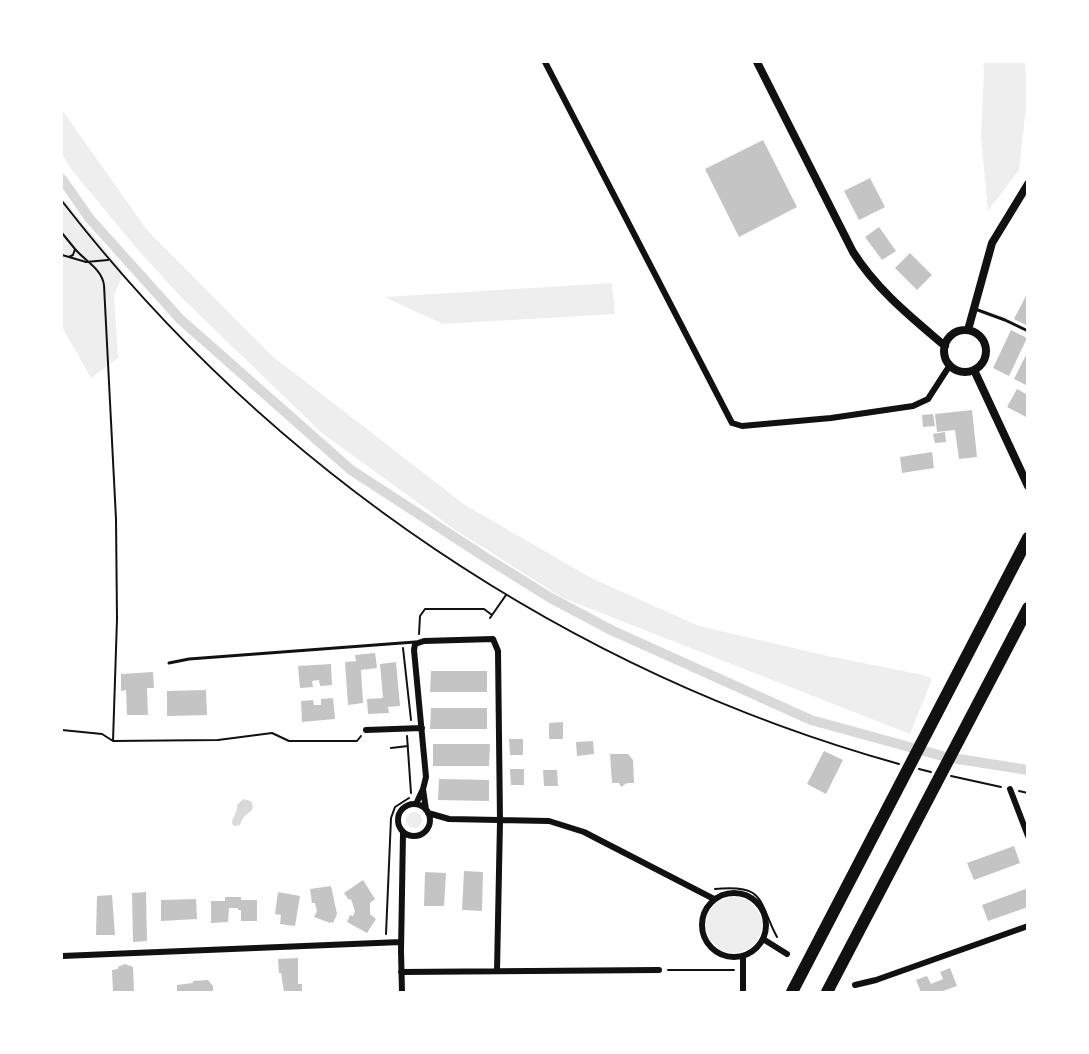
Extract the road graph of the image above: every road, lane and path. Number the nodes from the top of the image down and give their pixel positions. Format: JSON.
{"nodes":[{"id":1,"x":545,"y":62,"type":"edge"},
{"id":2,"x":757,"y":62,"type":"edge"},
{"id":3,"x":1028,"y":184,"type":"edge"},
{"id":4,"x":62,"y":201,"type":"edge"},
{"id":5,"x":62,"y":233,"type":"edge"},
{"id":6,"x":75,"y":249,"type":"junction"},
{"id":7,"x":62,"y":255,"type":"edge"},
{"id":8,"x":69,"y":257,"type":"junction"},
{"id":9,"x":109,"y":260,"type":"junction"},
{"id":10,"x":86,"y":262,"type":"junction"},
{"id":11,"x":973,"y":309,"type":"junction"},
{"id":12,"x":968,"y":330,"type":"junction"},
{"id":13,"x":1028,"y":331,"type":"edge"},
{"id":14,"x":945,"y":346,"type":"junction"},
{"id":15,"x":950,"y":365,"type":"junction"},
{"id":16,"x":974,"y":370,"type":"junction"},
{"id":17,"x":1028,"y":486,"type":"edge"},
{"id":18,"x":1028,"y":538,"type":"edge"},
{"id":19,"x":506,"y":595,"type":"junction"},
{"id":20,"x":1028,"y":608,"type":"edge"},
{"id":21,"x":402,"y":642,"type":"junction"},
{"id":22,"x":421,"y":642,"type":"junction"},
{"id":23,"x":169,"y":663,"type":"dead end"},
{"id":24,"x":411,"y":722,"type":"dead end"},
{"id":25,"x":422,"y":728,"type":"junction"},
{"id":26,"x":62,"y":730,"type":"edge"},
{"id":27,"x":366,"y":730,"type":"joint"},
{"id":28,"x":407,"y":732,"type":"dead end"},
{"id":29,"x":112,"y":741,"type":"junction"},
{"id":30,"x":408,"y":746,"type":"junction"},
{"id":31,"x":391,"y":748,"type":"dead end"},
{"id":32,"x":904,"y":766,"type":"dead end"},
{"id":33,"x":914,"y":768,"type":"dead end"},
{"id":34,"x":936,"y":773,"type":"dead end"},
{"id":35,"x":946,"y":775,"type":"dead end"},
{"id":36,"x":423,"y":789,"type":"junction"},
{"id":37,"x":1010,"y":789,"type":"junction"},
{"id":38,"x":1028,"y":793,"type":"edge"},
{"id":39,"x":416,"y":804,"type":"junction"},
{"id":40,"x":427,"y":812,"type":"junction"},
{"id":41,"x":449,"y":819,"type":"junction"},
{"id":42,"x":500,"y":821,"type":"junction"},
{"id":43,"x":430,"y":824,"type":"junction"},
{"id":44,"x":403,"y":833,"type":"junction"},
{"id":45,"x":1028,"y":836,"type":"edge"},
{"id":46,"x":413,"y":837,"type":"junction"},
{"id":47,"x":403,"y":854,"type":"junction"},
{"id":48,"x":714,"y":889,"type":"dead end"},
{"id":49,"x":695,"y":890,"type":"junction"},
{"id":50,"x":714,"y":899,"type":"junction"},
{"id":51,"x":707,"y":907,"type":"junction"},
{"id":52,"x":1028,"y":926,"type":"edge"},
{"id":53,"x":763,"y":939,"type":"junction"},
{"id":54,"x":385,"y":942,"type":"junction"},
{"id":55,"x":401,"y":942,"type":"junction"},
{"id":56,"x":781,"y":943,"type":"dead end"},
{"id":57,"x":787,"y":954,"type":"dead end"},
{"id":58,"x":62,"y":956,"type":"edge"},
{"id":59,"x":743,"y":956,"type":"junction"},
{"id":60,"x":659,"y":970,"type":"joint"},
{"id":61,"x":744,"y":970,"type":"junction"},
{"id":62,"x":497,"y":971,"type":"junction"},
{"id":63,"x":401,"y":972,"type":"junction"},
{"id":64,"x":402,"y":993,"type":"edge"},
{"id":65,"x":743,"y":993,"type":"edge"},
{"id":66,"x":792,"y":993,"type":"edge"},
{"id":67,"x":828,"y":993,"type":"edge"},
{"id":68,"x":855,"y":993,"type":"edge"}],
"edges":[{"from":1,"to":15,"type":"street"},
{"from":2,"to":14,"type":"street"},
{"from":3,"to":11,"type":"street"},
{"from":4,"to":9,"type":"path"},
{"from":5,"to":6,"type":"path"},
{"from":6,"to":8,"type":"path"},
{"from":6,"to":10,"type":"path"},
{"from":7,"to":8,"type":"path"},
{"from":8,"to":10,"type":"path"},
{"from":9,"to":10,"type":"path"},
{"from":9,"to":19,"type":"path"},
{"from":10,"to":29,"type":"path"},
{"from":11,"to":12,"type":"street"},
{"from":11,"to":13,"type":"lane"},
{"from":12,"to":14,"type":"street"},
{"from":12,"to":16,"type":"street"},
{"from":14,"to":15,"type":"street"},
{"from":15,"to":16,"type":"street"},
{"from":16,"to":17,"type":"street"},
{"from":18,"to":66,"type":"highway"},
{"from":19,"to":22,"type":"path"},
{"from":19,"to":32,"type":"path"},
{"from":20,"to":67,"type":"highway"},
{"from":21,"to":22,"type":"lane"},
{"from":21,"to":23,"type":"lane"},
{"from":21,"to":24,"type":"path"},
{"from":22,"to":25,"type":"street"},
{"from":22,"to":42,"type":"street"},
{"from":25,"to":27,"type":"street"},
{"from":25,"to":36,"type":"street"},
{"from":26,"to":29,"type":"path"},
{"from":27,"to":29,"type":"path"},
{"from":28,"to":30,"type":"path"},
{"from":30,"to":31,"type":"path"},
{"from":30,"to":54,"type":"path"},
{"from":33,"to":34,"type":"path"},
{"from":35,"to":37,"type":"path"},
{"from":36,"to":39,"type":"street"},
{"from":36,"to":40,"type":"street"},
{"from":37,"to":38,"type":"path"},
{"from":37,"to":45,"type":"street"},
{"from":39,"to":40,"type":"street"},
{"from":39,"to":44,"type":"street"},
{"from":40,"to":41,"type":"street"},
{"from":40,"to":43,"type":"street"},
{"from":41,"to":42,"type":"street"},
{"from":41,"to":43,"type":"street"},
{"from":42,"to":49,"type":"street"},
{"from":42,"to":62,"type":"street"},
{"from":43,"to":46,"type":"street"},
{"from":44,"to":46,"type":"street"},
{"from":44,"to":47,"type":"street"},
{"from":46,"to":47,"type":"street"},
{"from":47,"to":55,"type":"street"},
{"from":48,"to":56,"type":"path"},
{"from":49,"to":50,"type":"street"},
{"from":49,"to":51,"type":"street"},
{"from":50,"to":51,"type":"street"},
{"from":50,"to":53,"type":"street"},
{"from":51,"to":59,"type":"street"},
{"from":52,"to":68,"type":"street"},
{"from":53,"to":57,"type":"street"},
{"from":53,"to":59,"type":"street"},
{"from":54,"to":55,"type":"street"},
{"from":54,"to":58,"type":"street"},
{"from":55,"to":63,"type":"street"},
{"from":59,"to":61,"type":"street"},
{"from":60,"to":61,"type":"path"},
{"from":60,"to":62,"type":"street"},
{"from":61,"to":65,"type":"street"},
{"from":62,"to":63,"type":"street"},
{"from":63,"to":64,"type":"street"}]}
